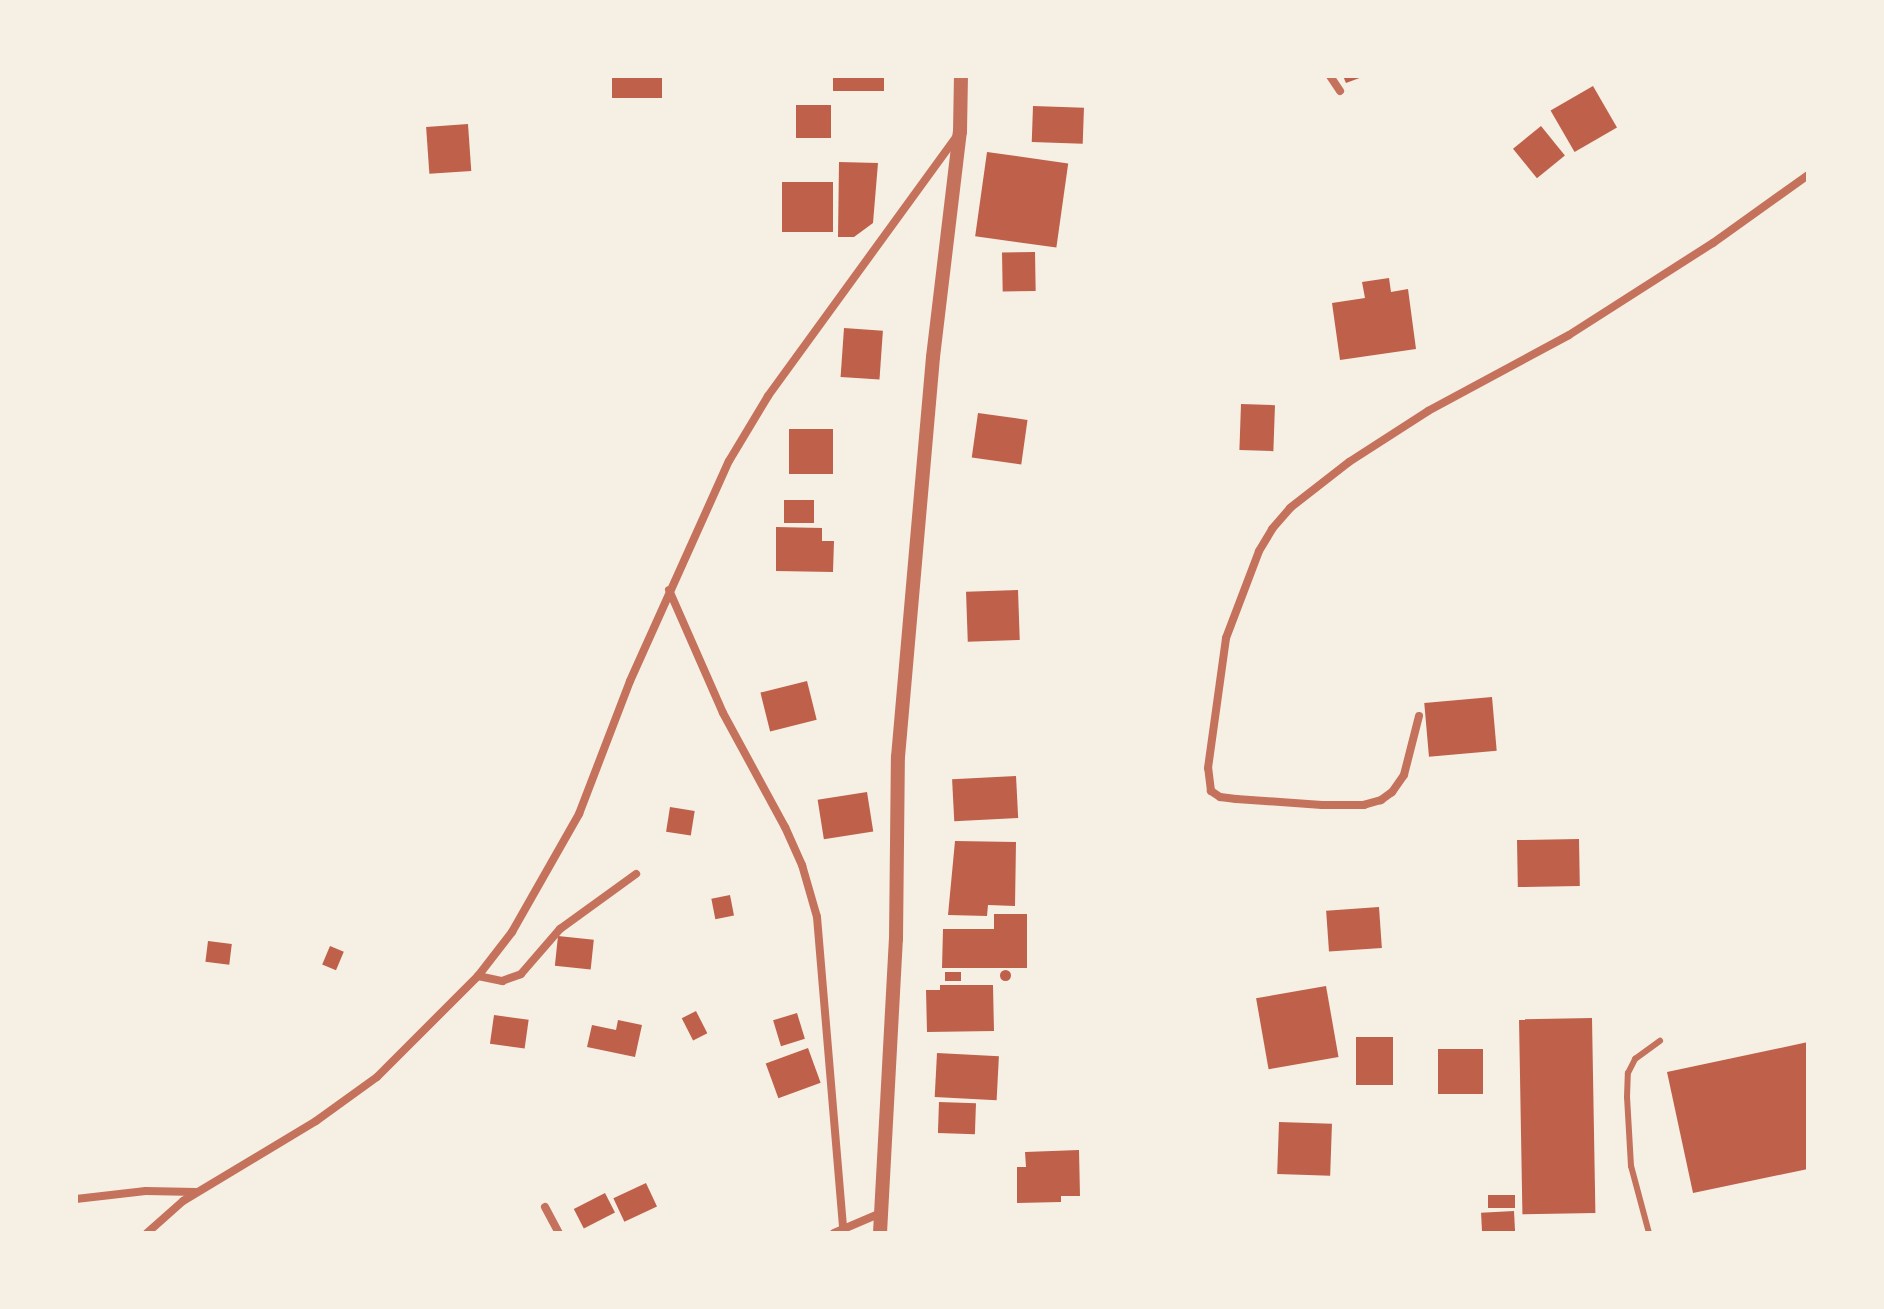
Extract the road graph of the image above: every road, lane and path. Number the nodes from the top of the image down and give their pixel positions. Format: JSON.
{"nodes":[{"id":1,"x":961,"y":76,"type":"edge"},
{"id":2,"x":1330,"y":76,"type":"edge"},
{"id":3,"x":1340,"y":91,"type":"dead end"},
{"id":4,"x":960,"y":132,"type":"junction"},
{"id":5,"x":1808,"y":175,"type":"edge"},
{"id":6,"x":669,"y":590,"type":"junction"},
{"id":7,"x":1419,"y":716,"type":"dead end"},
{"id":8,"x":636,"y":874,"type":"dead end"},
{"id":9,"x":478,"y":976,"type":"junction"},
{"id":10,"x":1660,"y":1041,"type":"dead end"},
{"id":11,"x":197,"y":1192,"type":"junction"},
{"id":12,"x":76,"y":1199,"type":"edge"},
{"id":13,"x":545,"y":1207,"type":"dead end"},
{"id":14,"x":881,"y":1213,"type":"junction"},
{"id":15,"x":839,"y":1231,"type":"edge"},
{"id":16,"x":147,"y":1233,"type":"edge"},
{"id":17,"x":559,"y":1233,"type":"edge"},
{"id":18,"x":880,"y":1233,"type":"edge"},
{"id":19,"x":1649,"y":1233,"type":"edge"}],
"edges":[{"from":1,"to":4,"type":"street"},
{"from":2,"to":3,"type":"street"},
{"from":4,"to":6,"type":"street"},
{"from":4,"to":14,"type":"street"},
{"from":5,"to":7,"type":"street"},
{"from":6,"to":9,"type":"street"},
{"from":6,"to":15,"type":"street"},
{"from":8,"to":9,"type":"street"},
{"from":9,"to":11,"type":"street"},
{"from":10,"to":19,"type":"lane"},
{"from":11,"to":12,"type":"street"},
{"from":11,"to":16,"type":"street"},
{"from":13,"to":17,"type":"street"},
{"from":14,"to":15,"type":"street"},
{"from":14,"to":18,"type":"street"}]}
